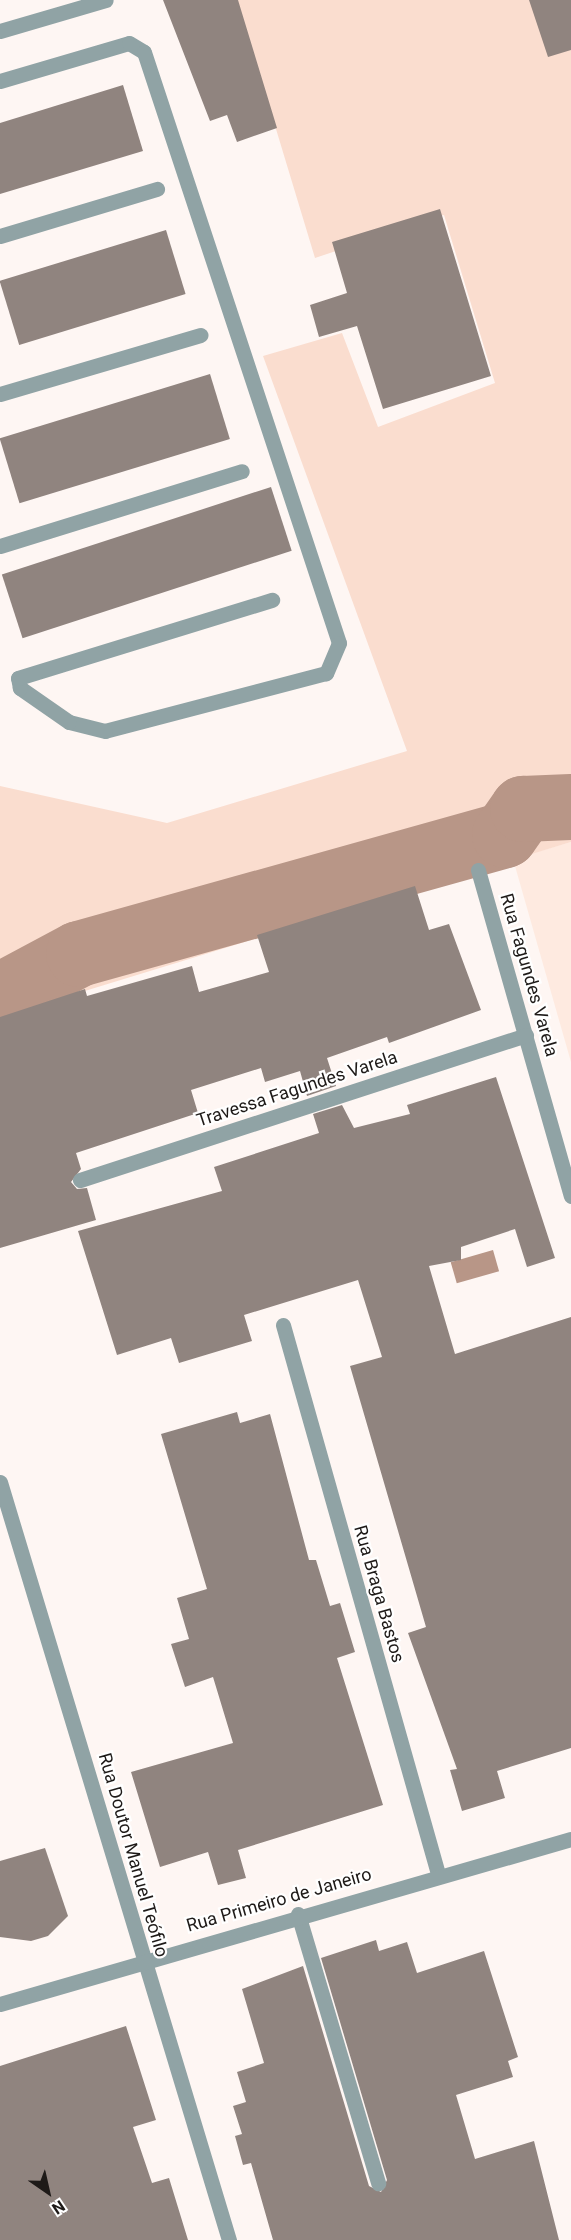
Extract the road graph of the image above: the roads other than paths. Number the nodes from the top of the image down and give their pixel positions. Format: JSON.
{"nodes":[{"id":1,"x":106,"y":0,"type":"edge"},
{"id":2,"x":0,"y":31,"type":"edge"},
{"id":3,"x":0,"y":81,"type":"edge"},
{"id":4,"x":157,"y":189,"type":"dead end"},
{"id":5,"x":0,"y":236,"type":"edge"},
{"id":6,"x":200,"y":335,"type":"dead end"},
{"id":7,"x":0,"y":394,"type":"edge"},
{"id":8,"x":242,"y":471,"type":"dead end"},
{"id":9,"x":0,"y":546,"type":"edge"},
{"id":10,"x":272,"y":600,"type":"dead end"},
{"id":11,"x":478,"y":870,"type":"dead end"},
{"id":12,"x":526,"y":1035,"type":"junction"},
{"id":13,"x":80,"y":1180,"type":"dead end"},
{"id":14,"x":571,"y":1196,"type":"edge"},
{"id":15,"x":283,"y":1325,"type":"dead end"},
{"id":16,"x":0,"y":1482,"type":"edge"},
{"id":17,"x":571,"y":1839,"type":"edge"},
{"id":18,"x":438,"y":1874,"type":"junction"},
{"id":19,"x":298,"y":1914,"type":"junction"},
{"id":20,"x":143,"y":1959,"type":"junction"},
{"id":21,"x":0,"y":2004,"type":"edge"},
{"id":22,"x":378,"y":2183,"type":"dead end"},
{"id":23,"x":229,"y":2240,"type":"edge"}],
"edges":[{"from":1,"to":2,"type":"street"},
{"from":3,"to":10,"type":"street"},
{"from":4,"to":5,"type":"street"},
{"from":6,"to":7,"type":"street"},
{"from":8,"to":9,"type":"street"},
{"from":11,"to":12,"type":"street","name":"Rua Fagundes Varela"},
{"from":12,"to":13,"type":"street","name":"Travessa Fagundes Varela"},
{"from":12,"to":14,"type":"street","name":"Rua Fagundes Varela"},
{"from":15,"to":18,"type":"street","name":"Rua Braga Bastos"},
{"from":16,"to":20,"type":"street","name":"Rua Doutor Manuel Teófilo"},
{"from":17,"to":18,"type":"street","name":"Rua Primeiro de Janeiro"},
{"from":18,"to":19,"type":"street","name":"Rua Primeiro de Janeiro"},
{"from":19,"to":20,"type":"street","name":"Rua Primeiro de Janeiro"},
{"from":19,"to":22,"type":"street"},
{"from":20,"to":21,"type":"street","name":"Rua Primeiro de Janeiro"},
{"from":20,"to":23,"type":"street","name":"Rua Doutor Manuel Teófilo"}]}
